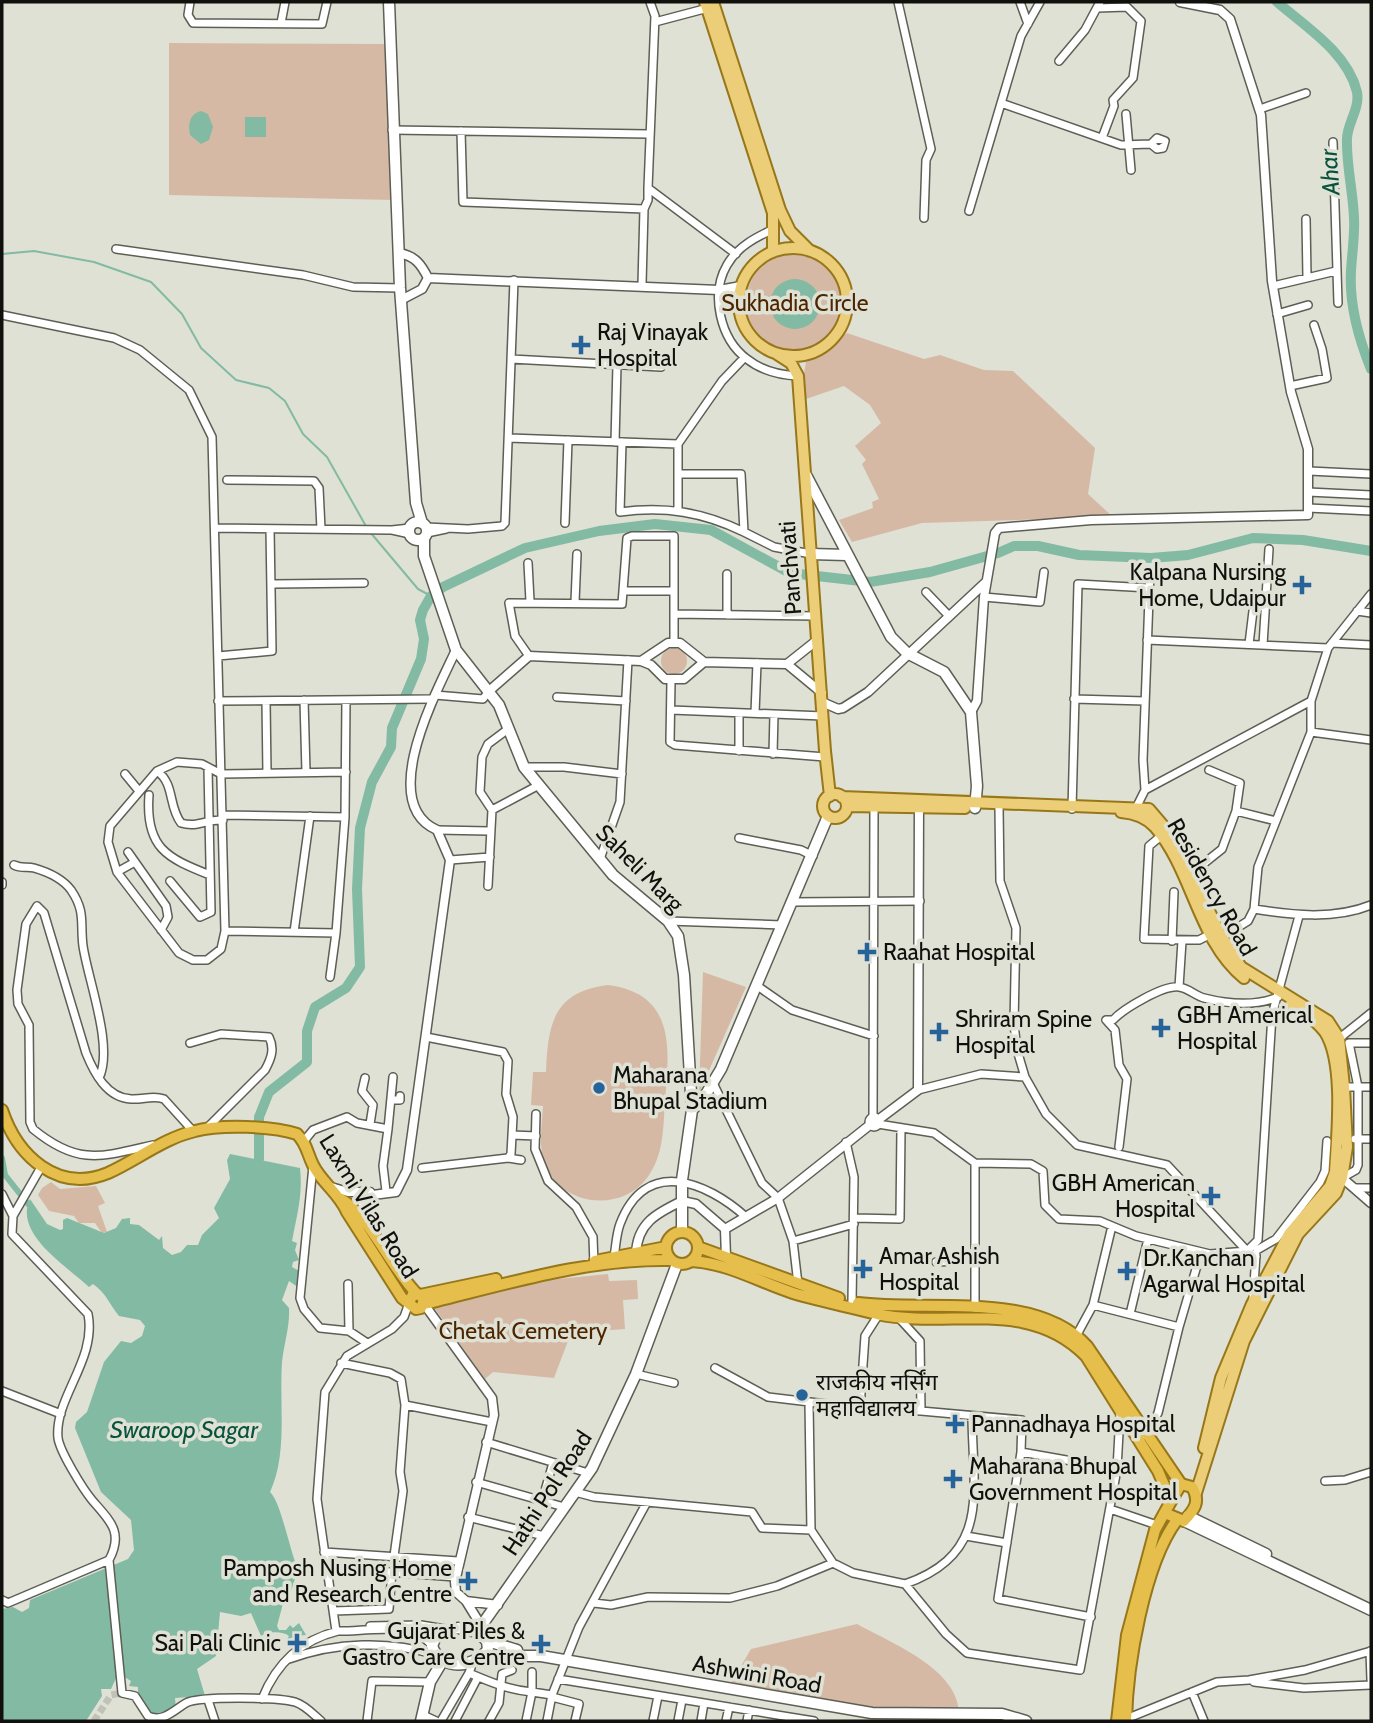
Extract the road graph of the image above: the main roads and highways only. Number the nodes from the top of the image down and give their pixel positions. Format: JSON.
{"nodes":[{"id":1,"x":389,"y":2,"type":"edge"},
{"id":2,"x":710,"y":5,"type":"edge"},
{"id":3,"x":810,"y":251,"type":"junction"},
{"id":4,"x":773,"y":252,"type":"junction"},
{"id":5,"x":816,"y":351,"type":"junction"},
{"id":6,"x":777,"y":354,"type":"junction"},
{"id":7,"x":798,"y":376,"type":"junction"},
{"id":8,"x":804,"y":472,"type":"junction"},
{"id":9,"x":811,"y":555,"type":"junction"},
{"id":10,"x":847,"y":557,"type":"junction"},
{"id":11,"x":840,"y":799,"type":"junction"},
{"id":12,"x":919,"y":804,"type":"junction"},
{"id":13,"x":975,"y":804,"type":"junction"},
{"id":14,"x":1072,"y":807,"type":"junction"},
{"id":15,"x":1135,"y":810,"type":"junction"},
{"id":16,"x":828,"y":816,"type":"junction"},
{"id":17,"x":1189,"y":876,"type":"junction"},
{"id":18,"x":2,"y":1110,"type":"edge"},
{"id":19,"x":692,"y":1110,"type":"junction"},
{"id":20,"x":341,"y":1199,"type":"junction"},
{"id":21,"x":682,"y":1232,"type":"junction"},
{"id":22,"x":666,"y":1247,"type":"junction"},
{"id":23,"x":698,"y":1247,"type":"junction"},
{"id":24,"x":691,"y":1261,"type":"junction"},
{"id":25,"x":674,"y":1262,"type":"junction"},
{"id":26,"x":594,"y":1264,"type":"junction"},
{"id":27,"x":420,"y":1297,"type":"junction"},
{"id":28,"x":1075,"y":1339,"type":"junction"},
{"id":29,"x":1189,"y":1488,"type":"junction"},
{"id":30,"x":1168,"y":1505,"type":"junction"},
{"id":31,"x":1183,"y":1519,"type":"junction"},
{"id":32,"x":1371,"y":1604,"type":"edge"},
{"id":33,"x":1371,"y":1610,"type":"edge"},
{"id":34,"x":482,"y":1627,"type":"junction"},
{"id":35,"x":487,"y":1641,"type":"junction"},
{"id":36,"x":437,"y":1654,"type":"junction"},
{"id":37,"x":482,"y":1656,"type":"junction"},
{"id":38,"x":541,"y":1656,"type":"junction"},
{"id":39,"x":422,"y":1718,"type":"edge"},
{"id":40,"x":973,"y":1718,"type":"edge"},
{"id":41,"x":1123,"y":1720,"type":"edge"},
{"id":42,"x":1026,"y":1721,"type":"edge"}],
"edges":[{"from":1,"to":19,"type":"main road","name":"Saheli Marg"},
{"from":2,"to":3,"type":"main road"},
{"from":2,"to":4,"type":"main road"},
{"from":3,"to":4,"type":"main road"},
{"from":3,"to":5,"type":"main road"},
{"from":4,"to":6,"type":"main road"},
{"from":5,"to":6,"type":"main road"},
{"from":5,"to":7,"type":"main road"},
{"from":6,"to":7,"type":"main road"},
{"from":7,"to":8,"type":"main road","name":"Panchvati"},
{"from":8,"to":9,"type":"main road","name":"Panchvati"},
{"from":8,"to":10,"type":"main road"},
{"from":9,"to":10,"type":"main road"},
{"from":9,"to":11,"type":"main road","name":"Panchvati"},
{"from":10,"to":13,"type":"main road"},
{"from":11,"to":12,"type":"main road"},
{"from":11,"to":12,"type":"main road"},
{"from":11,"to":16,"type":"main road","name":"Panchvati"},
{"from":11,"to":16,"type":"main road"},
{"from":12,"to":13,"type":"main road"},
{"from":13,"to":14,"type":"main road"},
{"from":13,"to":14,"type":"main road","name":"Residency Road"},
{"from":14,"to":15,"type":"main road","name":"Residency Road"},
{"from":15,"to":17,"type":"main road","name":"Residency Road"},
{"from":15,"to":17,"type":"main road"},
{"from":16,"to":19,"type":"main road"},
{"from":17,"to":29,"type":"main road","name":"Residency Road"},
{"from":18,"to":20,"type":"highway","name":"Laxmi Vilas Road"},
{"from":19,"to":21,"type":"main road","name":"Saheli Marg"},
{"from":20,"to":27,"type":"highway"},
{"from":20,"to":27,"type":"highway","name":"Laxmi Vilas Road"},
{"from":21,"to":22,"type":"highway"},
{"from":21,"to":23,"type":"highway"},
{"from":22,"to":25,"type":"highway"},
{"from":22,"to":26,"type":"highway"},
{"from":23,"to":24,"type":"highway"},
{"from":23,"to":28,"type":"highway"},
{"from":24,"to":25,"type":"highway"},
{"from":24,"to":28,"type":"highway"},
{"from":25,"to":26,"type":"highway"},
{"from":25,"to":34,"type":"main road","name":"Hathi Pol Road"},
{"from":26,"to":27,"type":"highway"},
{"from":28,"to":29,"type":"highway"},
{"from":28,"to":30,"type":"highway"},
{"from":29,"to":30,"type":"highway"},
{"from":29,"to":31,"type":"highway"},
{"from":30,"to":31,"type":"highway"},
{"from":30,"to":41,"type":"highway"},
{"from":31,"to":32,"type":"main road"},
{"from":31,"to":33,"type":"main road"},
{"from":31,"to":41,"type":"highway"},
{"from":34,"to":35,"type":"main road"},
{"from":34,"to":36,"type":"main road"},
{"from":35,"to":37,"type":"main road"},
{"from":35,"to":38,"type":"main road"},
{"from":36,"to":37,"type":"main road"},
{"from":36,"to":39,"type":"main road"},
{"from":37,"to":38,"type":"main road","name":"Ashwini Road"},
{"from":38,"to":40,"type":"main road","name":"Ashwini Road"},
{"from":40,"to":42,"type":"main road","name":"Ashwini Road"}]}
